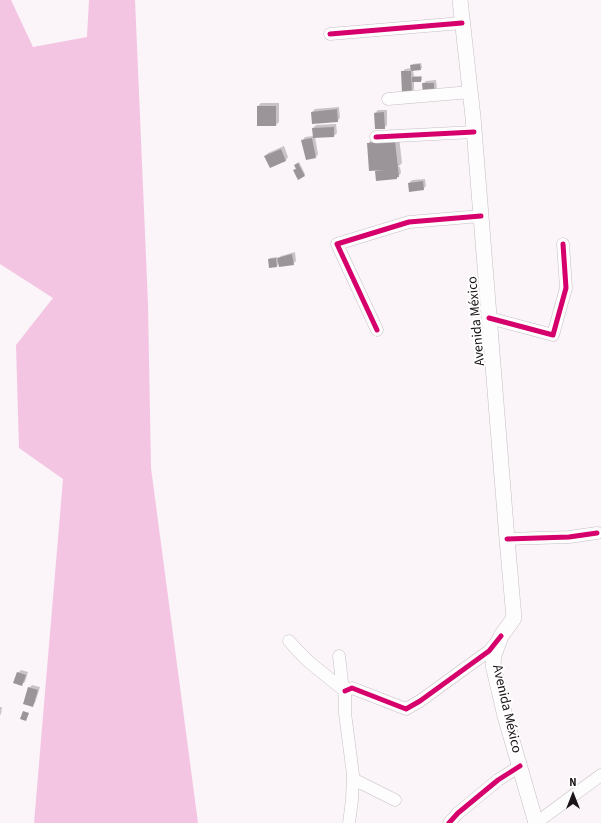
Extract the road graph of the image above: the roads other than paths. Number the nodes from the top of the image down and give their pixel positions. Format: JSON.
{"nodes":[{"id":1,"x":460,"y":0,"type":"edge"},
{"id":2,"x":462,"y":23,"type":"junction"},
{"id":3,"x":330,"y":34,"type":"dead end"},
{"id":4,"x":470,"y":92,"type":"junction"},
{"id":5,"x":388,"y":99,"type":"dead end"},
{"id":6,"x":474,"y":132,"type":"junction"},
{"id":7,"x":376,"y":136,"type":"dead end"},
{"id":8,"x":481,"y":216,"type":"junction"},
{"id":9,"x":563,"y":244,"type":"dead end"},
{"id":10,"x":489,"y":318,"type":"junction"},
{"id":11,"x":377,"y":330,"type":"dead end"},
{"id":12,"x":597,"y":533,"type":"dead end"},
{"id":13,"x":506,"y":539,"type":"junction"},
{"id":14,"x":501,"y":636,"type":"junction"},
{"id":15,"x":289,"y":641,"type":"dead end"},
{"id":16,"x":339,"y":656,"type":"dead end"},
{"id":17,"x":345,"y":691,"type":"junction"},
{"id":18,"x":520,"y":766,"type":"junction"},
{"id":19,"x":601,"y":775,"type":"edge"},
{"id":20,"x":353,"y":779,"type":"junction"},
{"id":21,"x":395,"y":800,"type":"dead end"},
{"id":22,"x":349,"y":823,"type":"edge"},
{"id":23,"x":450,"y":823,"type":"edge"},
{"id":24,"x":536,"y":823,"type":"edge"}],
"edges":[{"from":1,"to":2,"type":"main road","name":"Avenida México"},
{"from":2,"to":3,"type":"street"},
{"from":2,"to":4,"type":"main road","name":"Avenida México"},
{"from":4,"to":5,"type":"street"},
{"from":4,"to":6,"type":"main road","name":"Avenida México"},
{"from":6,"to":7,"type":"street"},
{"from":6,"to":8,"type":"main road","name":"Avenida México"},
{"from":8,"to":10,"type":"main road","name":"Avenida México"},
{"from":8,"to":11,"type":"street"},
{"from":9,"to":10,"type":"street"},
{"from":10,"to":13,"type":"main road","name":"Avenida México"},
{"from":12,"to":13,"type":"street"},
{"from":13,"to":14,"type":"main road","name":"Avenida México"},
{"from":14,"to":17,"type":"street"},
{"from":14,"to":18,"type":"main road","name":"Avenida México"},
{"from":15,"to":17,"type":"street"},
{"from":16,"to":17,"type":"street"},
{"from":17,"to":20,"type":"street"},
{"from":18,"to":23,"type":"street"},
{"from":18,"to":24,"type":"main road","name":"Avenida México"},
{"from":19,"to":24,"type":"street"},
{"from":20,"to":21,"type":"street"},
{"from":20,"to":22,"type":"street"}]}
